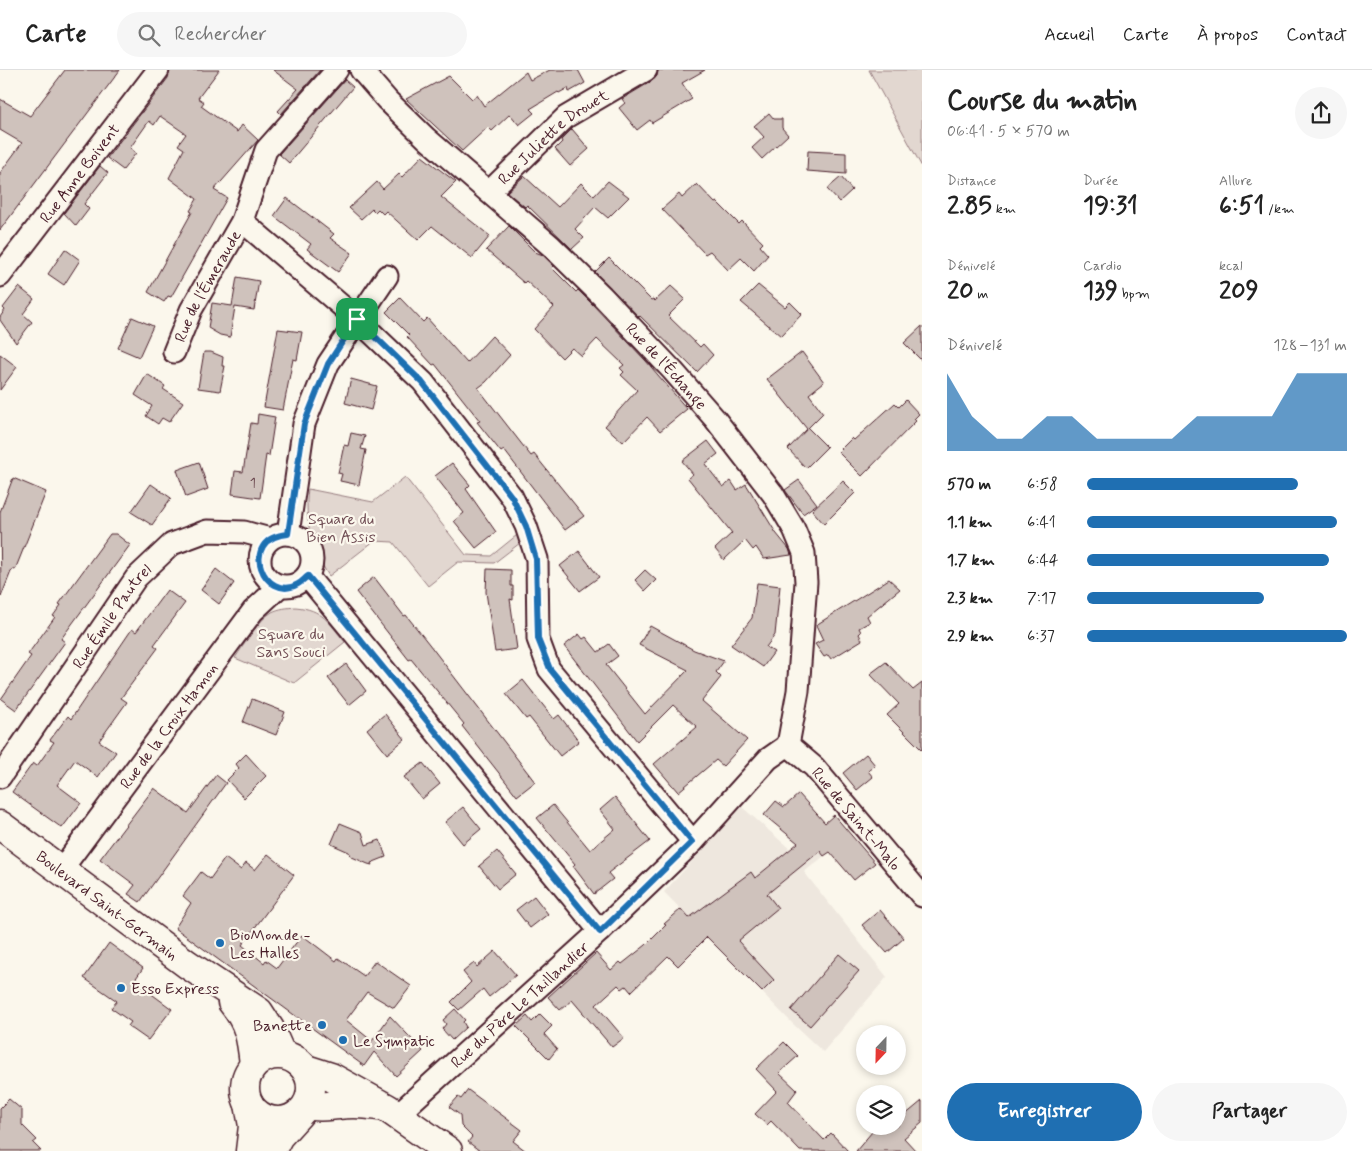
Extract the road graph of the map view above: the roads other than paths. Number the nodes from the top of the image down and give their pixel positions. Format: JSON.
{"nodes":[{"id":1,"x":158,"y":70,"type":"edge"},
{"id":2,"x":337,"y":70,"type":"edge"},
{"id":3,"x":361,"y":70,"type":"edge"},
{"id":4,"x":646,"y":70,"type":"edge"},
{"id":5,"x":489,"y":192,"type":"junction"},
{"id":6,"x":242,"y":221,"type":"junction"},
{"id":7,"x":0,"y":276,"type":"edge"},
{"id":8,"x":387,"y":276,"type":"dead end"},
{"id":9,"x":357,"y":319,"type":"junction"},
{"id":10,"x":174,"y":352,"type":"dead end"},
{"id":11,"x":279,"y":537,"type":"junction"},
{"id":12,"x":308,"y":576,"type":"junction"},
{"id":13,"x":280,"y":586,"type":"junction"},
{"id":14,"x":788,"y":745,"type":"junction"},
{"id":15,"x":0,"y":777,"type":"edge"},
{"id":16,"x":0,"y":824,"type":"edge"},
{"id":17,"x":692,"y":842,"type":"junction"},
{"id":18,"x":62,"y":870,"type":"junction"},
{"id":19,"x":921,"y":891,"type":"edge"},
{"id":20,"x":600,"y":932,"type":"junction"},
{"id":21,"x":217,"y":984,"type":"junction"},
{"id":22,"x":281,"y":1054,"type":"junction"},
{"id":23,"x":254,"y":1064,"type":"junction"},
{"id":24,"x":306,"y":1069,"type":"junction"},
{"id":25,"x":249,"y":1104,"type":"junction"},
{"id":26,"x":303,"y":1109,"type":"junction"},
{"id":27,"x":392,"y":1111,"type":"junction"},
{"id":28,"x":250,"y":1151,"type":"edge"},
{"id":29,"x":271,"y":1151,"type":"edge"},
{"id":30,"x":448,"y":1151,"type":"edge"}],
"edges":[{"from":1,"to":7,"type":"street","name":"Rue Anne Boivent"},
{"from":2,"to":6,"type":"street","name":"Rue de l'Émeraude"},
{"from":3,"to":5,"type":"street","name":"Rue de l'Échange"},
{"from":4,"to":5,"type":"street","name":"Rue Juliette Drouet"},
{"from":5,"to":14,"type":"street","name":"Rue de l'Échange"},
{"from":6,"to":9,"type":"street","name":"Rue de l'Émeraude"},
{"from":6,"to":10,"type":"street","name":"Rue de l'Émeraude"},
{"from":8,"to":9,"type":"street"},
{"from":9,"to":11,"type":"street"},
{"from":9,"to":17,"type":"street","name":"Rue de l'Émeraude"},
{"from":11,"to":12,"type":"street"},
{"from":11,"to":13,"type":"street"},
{"from":11,"to":15,"type":"street","name":"Rue Émile Pautrel"},
{"from":12,"to":13,"type":"street"},
{"from":12,"to":20,"type":"street"},
{"from":13,"to":18,"type":"street","name":"Rue de la Croix Hamon"},
{"from":14,"to":17,"type":"street","name":"Rue du Père Le Taillandier"},
{"from":14,"to":19,"type":"street","name":"Rue de Saint-Malo"},
{"from":16,"to":18,"type":"main road","name":"Boulevard Saint-Germain"},
{"from":17,"to":20,"type":"street","name":"Rue du Père Le Taillandier"},
{"from":18,"to":21,"type":"main road","name":"Boulevard Saint-Germain"},
{"from":20,"to":27,"type":"street","name":"Rue du Père Le Taillandier"},
{"from":21,"to":22,"type":"main road","name":"Boulevard Saint-Germain"},
{"from":21,"to":23,"type":"main road","name":"Boulevard Saint-Germain"},
{"from":22,"to":23,"type":"main road"},
{"from":22,"to":24,"type":"main road"},
{"from":23,"to":25,"type":"main road"},
{"from":24,"to":26,"type":"main road"},
{"from":24,"to":27,"type":"main road"},
{"from":25,"to":26,"type":"main road"},
{"from":25,"to":28,"type":"main road"},
{"from":26,"to":27,"type":"main road"},
{"from":26,"to":29,"type":"main road"},
{"from":27,"to":30,"type":"main road"}]}
